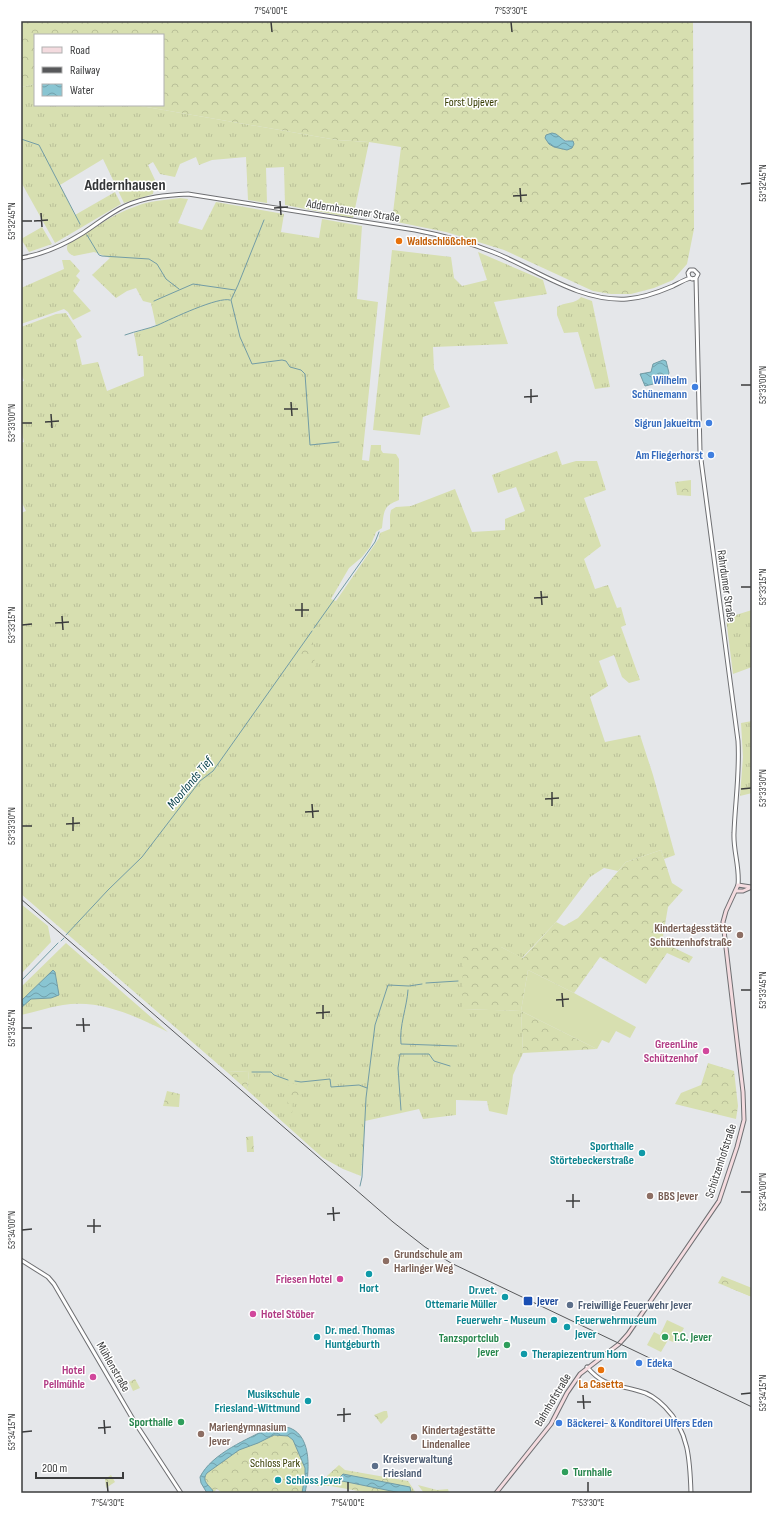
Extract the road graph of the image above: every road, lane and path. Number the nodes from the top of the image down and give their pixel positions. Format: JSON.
{"nodes":[{"id":1,"x":21,"y":258,"type":"edge"},
{"id":2,"x":692,"y":278,"type":"joint"},
{"id":3,"x":738,"y":885,"type":"junction"},
{"id":4,"x":752,"y":887,"type":"edge"},
{"id":5,"x":736,"y":891,"type":"junction"},
{"id":6,"x":21,"y":1260,"type":"edge"},
{"id":7,"x":619,"y":1344,"type":"joint"},
{"id":8,"x":587,"y":1367,"type":"junction"},
{"id":9,"x":180,"y":1493,"type":"edge"},
{"id":10,"x":496,"y":1493,"type":"edge"},
{"id":11,"x":691,"y":1493,"type":"edge"}],
"edges":[{"from":1,"to":2,"type":"street","name":"Addernhausener Straße"},
{"from":2,"to":3,"type":"street","name":"Rahrdumer Straße"},
{"from":3,"to":4,"type":"main road"},
{"from":3,"to":5,"type":"main road","name":"Schützenhofstraße"},
{"from":4,"to":5,"type":"main road"},
{"from":5,"to":7,"type":"main road","name":"Schützenhofstraße"},
{"from":6,"to":9,"type":"street","name":"Mühlenstraße"},
{"from":7,"to":8,"type":"main road","name":"Bahnhofstraße"},
{"from":8,"to":10,"type":"main road","name":"Bahnhofstraße"},
{"from":8,"to":11,"type":"street"}]}
